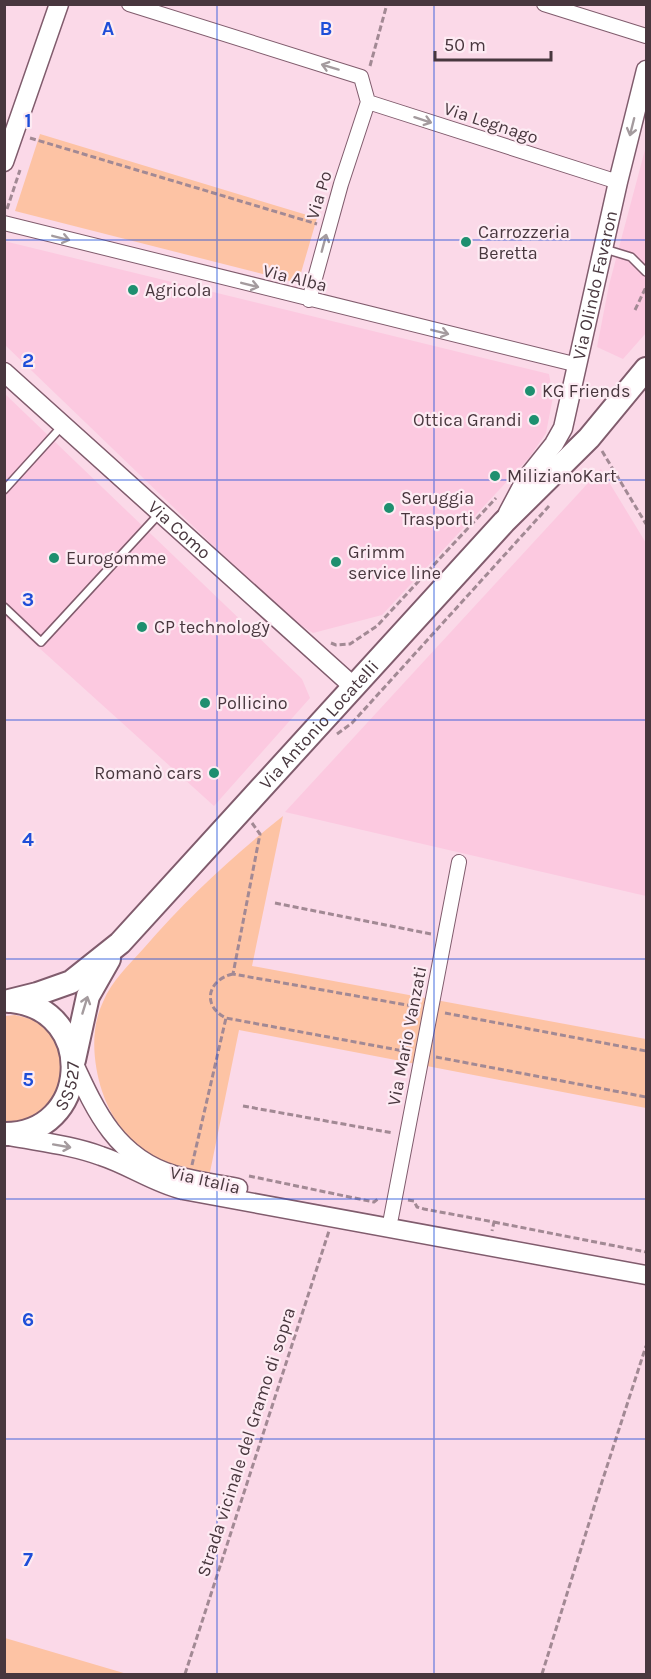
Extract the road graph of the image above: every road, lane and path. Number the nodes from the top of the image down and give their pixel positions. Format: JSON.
{"nodes":[{"id":1,"x":59,"y":4,"type":"edge"},
{"id":2,"x":129,"y":4,"type":"edge"},
{"id":3,"x":387,"y":4,"type":"edge"},
{"id":4,"x":544,"y":4,"type":"edge"},
{"id":5,"x":646,"y":36,"type":"edge"},
{"id":6,"x":646,"y":70,"type":"edge"},
{"id":7,"x":364,"y":86,"type":"junction"},
{"id":8,"x":368,"y":102,"type":"junction"},
{"id":9,"x":27,"y":148,"type":"dead end"},
{"id":10,"x":12,"y":165,"type":"edge"},
{"id":11,"x":618,"y":183,"type":"junction"},
{"id":12,"x":4,"y":217,"type":"edge"},
{"id":13,"x":4,"y":223,"type":"edge"},
{"id":14,"x":328,"y":228,"type":"junction"},
{"id":15,"x":603,"y":249,"type":"junction"},
{"id":16,"x":646,"y":272,"type":"edge"},
{"id":17,"x":646,"y":287,"type":"edge"},
{"id":18,"x":309,"y":300,"type":"junction"},
{"id":19,"x":635,"y":310,"type":"dead end"},
{"id":20,"x":646,"y":364,"type":"edge"},
{"id":21,"x":578,"y":365,"type":"junction"},
{"id":22,"x":646,"y":369,"type":"edge"},
{"id":23,"x":4,"y":372,"type":"edge"},
{"id":24,"x":63,"y":425,"type":"junction"},
{"id":25,"x":589,"y":438,"type":"junction"},
{"id":26,"x":4,"y":490,"type":"edge"},
{"id":27,"x":496,"y":498,"type":"dead end"},
{"id":28,"x":552,"y":502,"type":"dead end"},
{"id":29,"x":519,"y":505,"type":"junction"},
{"id":30,"x":160,"y":513,"type":"junction"},
{"id":31,"x":504,"y":522,"type":"junction"},
{"id":32,"x":646,"y":524,"type":"edge"},
{"id":33,"x":4,"y":607,"type":"edge"},
{"id":34,"x":311,"y":650,"type":"junction"},
{"id":35,"x":354,"y":687,"type":"junction"},
{"id":36,"x":336,"y":735,"type":"dead end"},
{"id":37,"x":252,"y":823,"type":"dead end"},
{"id":38,"x":459,"y":862,"type":"dead end"},
{"id":39,"x":275,"y":903,"type":"dead end"},
{"id":40,"x":445,"y":937,"type":"junction"},
{"id":41,"x":120,"y":943,"type":"junction"},
{"id":42,"x":233,"y":974,"type":"junction"},
{"id":43,"x":7,"y":1001,"type":"edge"},
{"id":44,"x":431,"y":1010,"type":"junction"},
{"id":45,"x":646,"y":1052,"type":"edge"},
{"id":46,"x":73,"y":1062,"type":"junction"},
{"id":47,"x":243,"y":1106,"type":"dead end"},
{"id":48,"x":4,"y":1135,"type":"edge"},
{"id":49,"x":406,"y":1136,"type":"junction"},
{"id":50,"x":239,"y":1173,"type":"dead end"},
{"id":51,"x":185,"y":1177,"type":"junction"},
{"id":52,"x":394,"y":1197,"type":"junction"},
{"id":53,"x":323,"y":1216,"type":"junction"},
{"id":54,"x":391,"y":1218,"type":"junction"},
{"id":55,"x":493,"y":1229,"type":"junction"},
{"id":56,"x":450,"y":1237,"type":"junction"},
{"id":57,"x":646,"y":1252,"type":"edge"},
{"id":58,"x":646,"y":1265,"type":"edge"},
{"id":59,"x":646,"y":1275,"type":"edge"},
{"id":60,"x":646,"y":1346,"type":"edge"},
{"id":61,"x":185,"y":1674,"type":"edge"},
{"id":62,"x":542,"y":1674,"type":"edge"}],
"edges":[{"from":1,"to":10,"type":"street"},
{"from":7,"to":2,"type":"street","one_way":true},
{"from":3,"to":7,"type":"path"},
{"from":4,"to":5,"type":"street"},
{"from":6,"to":11,"type":"street","name":"Via Olindo Favaron","one_way":true},
{"from":7,"to":8,"type":"street"},
{"from":8,"to":11,"type":"street","name":"Via Legnago","one_way":true},
{"from":8,"to":14,"type":"street","name":"Via Po"},
{"from":9,"to":14,"type":"path"},
{"from":10,"to":12,"type":"path"},
{"from":11,"to":15,"type":"street","name":"Via Olindo Favaron"},
{"from":13,"to":18,"type":"street","name":"Via Alba","one_way":true},
{"from":18,"to":14,"type":"street","name":"Via Po","one_way":true},
{"from":15,"to":16,"type":"lane"},
{"from":15,"to":21,"type":"street","name":"Via Olindo Favaron"},
{"from":17,"to":19,"type":"path"},
{"from":18,"to":21,"type":"street","name":"Via Alba","one_way":true},
{"from":20,"to":29,"type":"main road","name":"Via Antonio Locatelli"},
{"from":21,"to":31,"type":"street","name":"Via Olindo Favaron"},
{"from":22,"to":25,"type":"main road","name":"Via Antonio Locatelli"},
{"from":23,"to":24,"type":"street","name":"Via Como"},
{"from":24,"to":26,"type":"lane"},
{"from":24,"to":30,"type":"street","name":"Via Como"},
{"from":25,"to":29,"type":"main road","name":"Via Antonio Locatelli"},
{"from":25,"to":32,"type":"path"},
{"from":27,"to":34,"type":"path"},
{"from":28,"to":36,"type":"path"},
{"from":29,"to":31,"type":"main road","name":"Via Antonio Locatelli"},
{"from":30,"to":33,"type":"lane"},
{"from":30,"to":34,"type":"street","name":"Via Como"},
{"from":31,"to":35,"type":"main road","name":"Via Antonio Locatelli"},
{"from":34,"to":35,"type":"street","name":"Via Como"},
{"from":35,"to":41,"type":"main road","name":"Via Antonio Locatelli"},
{"from":37,"to":42,"type":"path"},
{"from":38,"to":40,"type":"street","name":"Via Mario Vanzati"},
{"from":39,"to":40,"type":"path"},
{"from":40,"to":44,"type":"street","name":"Via Mario Vanzati"},
{"from":41,"to":43,"type":"main road","name":"Via Antonio Locatelli"},
{"from":46,"to":41,"type":"main road","name":"Via Antonio Locatelli","one_way":true},
{"from":42,"to":44,"type":"path"},
{"from":42,"to":51,"type":"path"},
{"from":43,"to":46,"type":"main road","name":"SS527"},
{"from":44,"to":45,"type":"path"},
{"from":44,"to":49,"type":"street","name":"Via Mario Vanzati"},
{"from":46,"to":48,"type":"main road","name":"SS527"},
{"from":46,"to":51,"type":"street","name":"Via Italia"},
{"from":47,"to":49,"type":"path"},
{"from":48,"to":53,"type":"street","name":"Via Italia","one_way":true},
{"from":49,"to":52,"type":"street","name":"Via Mario Vanzati"},
{"from":50,"to":52,"type":"path"},
{"from":51,"to":54,"type":"street","name":"Via Italia"},
{"from":52,"to":54,"type":"street","name":"Via Mario Vanzati"},
{"from":52,"to":55,"type":"path"},
{"from":53,"to":54,"type":"street","name":"Via Italia"},
{"from":53,"to":56,"type":"street","name":"Via Italia"},
{"from":53,"to":61,"type":"path","name":"Strada vicinale del Gramo di sopra"},
{"from":54,"to":55,"type":"street","name":"Via Italia"},
{"from":54,"to":56,"type":"street","name":"Via Italia"},
{"from":55,"to":57,"type":"path"},
{"from":55,"to":58,"type":"street","name":"Via Italia"},
{"from":56,"to":59,"type":"street","name":"Via Italia"},
{"from":60,"to":62,"type":"path"}]}
